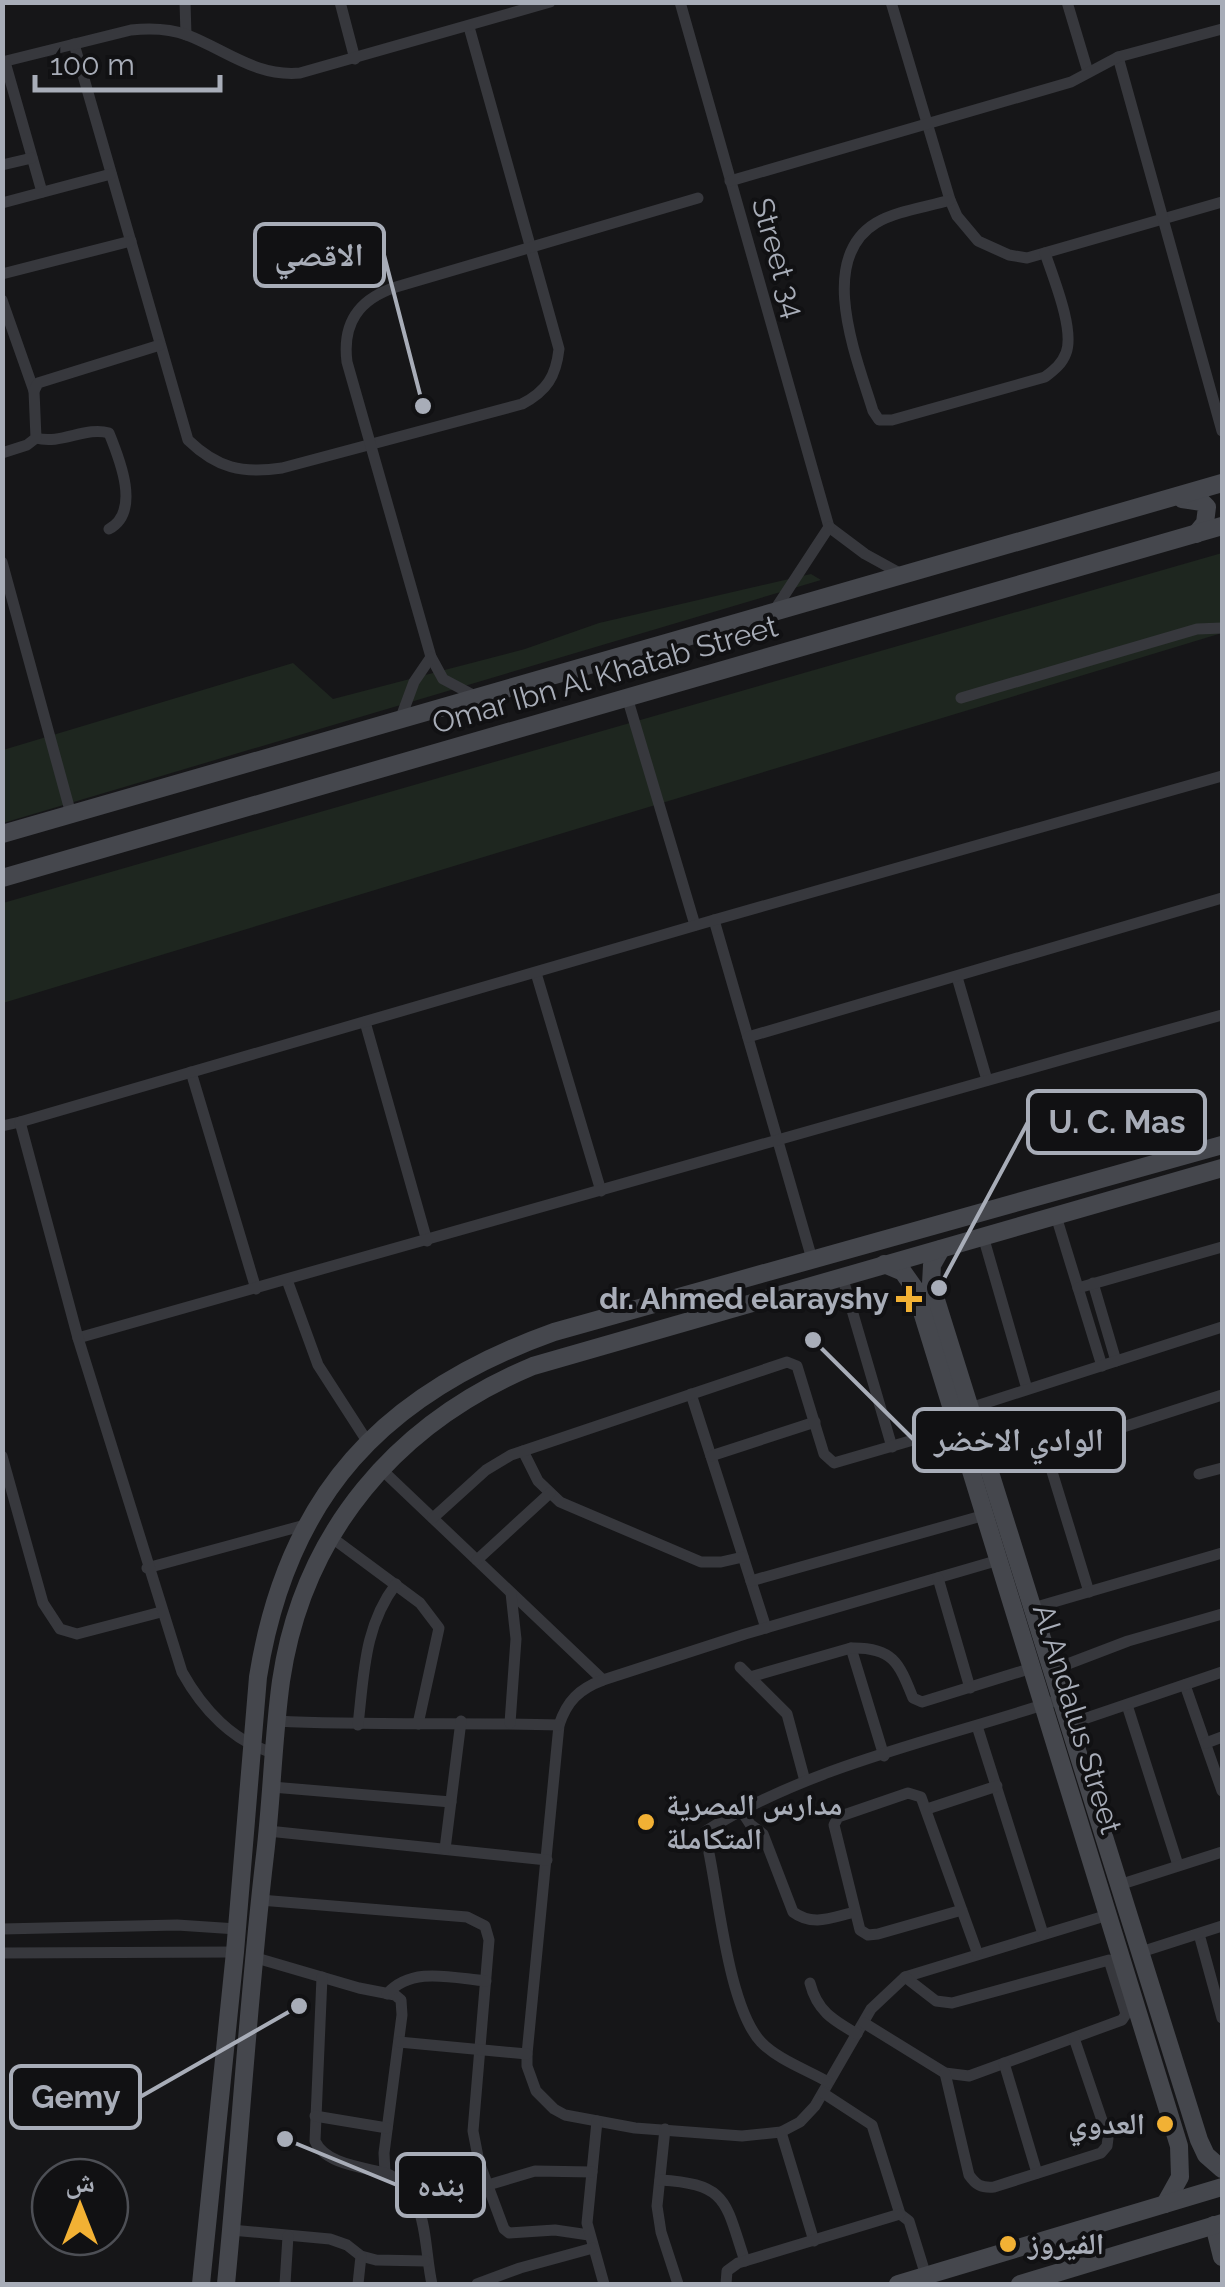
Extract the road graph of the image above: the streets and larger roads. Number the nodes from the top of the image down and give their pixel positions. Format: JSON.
{"nodes":[{"id":1,"x":185,"y":2,"type":"edge"},
{"id":2,"x":340,"y":2,"type":"edge"},
{"id":3,"x":550,"y":2,"type":"edge"},
{"id":4,"x":680,"y":2,"type":"edge"},
{"id":5,"x":891,"y":2,"type":"edge"},
{"id":6,"x":1067,"y":2,"type":"edge"},
{"id":7,"x":469,"y":27,"type":"junction"},
{"id":8,"x":1222,"y":28,"type":"edge"},
{"id":9,"x":186,"y":35,"type":"junction"},
{"id":10,"x":74,"y":44,"type":"junction"},
{"id":11,"x":1118,"y":56,"type":"junction"},
{"id":12,"x":355,"y":59,"type":"junction"},
{"id":13,"x":4,"y":62,"type":"edge"},
{"id":14,"x":1088,"y":72,"type":"junction"},
{"id":15,"x":928,"y":126,"type":"junction"},
{"id":16,"x":32,"y":158,"type":"junction"},
{"id":17,"x":2,"y":166,"type":"edge"},
{"id":18,"x":111,"y":174,"type":"junction"},
{"id":19,"x":730,"y":181,"type":"junction"},
{"id":20,"x":42,"y":192,"type":"junction"},
{"id":21,"x":698,"y":198,"type":"dead end"},
{"id":22,"x":950,"y":200,"type":"junction"},
{"id":23,"x":1222,"y":202,"type":"edge"},
{"id":24,"x":2,"y":203,"type":"edge"},
{"id":25,"x":1165,"y":218,"type":"junction"},
{"id":26,"x":131,"y":241,"type":"junction"},
{"id":27,"x":530,"y":247,"type":"junction"},
{"id":28,"x":1045,"y":253,"type":"junction"},
{"id":29,"x":2,"y":274,"type":"edge"},
{"id":30,"x":2,"y":300,"type":"edge"},
{"id":31,"x":160,"y":344,"type":"junction"},
{"id":32,"x":34,"y":391,"type":"junction"},
{"id":33,"x":1222,"y":431,"type":"edge"},
{"id":34,"x":36,"y":438,"type":"junction"},
{"id":35,"x":370,"y":445,"type":"junction"},
{"id":36,"x":2,"y":453,"type":"edge"},
{"id":37,"x":1222,"y":483,"type":"edge"},
{"id":38,"x":1171,"y":498,"type":"junction"},
{"id":39,"x":829,"y":526,"type":"junction"},
{"id":40,"x":1222,"y":526,"type":"edge"},
{"id":41,"x":109,"y":529,"type":"dead end"},
{"id":42,"x":1195,"y":534,"type":"junction"},
{"id":43,"x":2,"y":562,"type":"edge"},
{"id":44,"x":904,"y":576,"type":"junction"},
{"id":45,"x":772,"y":613,"type":"junction"},
{"id":46,"x":1222,"y":628,"type":"edge"},
{"id":47,"x":431,"y":657,"type":"junction"},
{"id":48,"x":479,"y":697,"type":"junction"},
{"id":49,"x":627,"y":697,"type":"junction"},
{"id":50,"x":961,"y":698,"type":"dead end"},
{"id":51,"x":399,"y":721,"type":"junction"},
{"id":52,"x":1222,"y":776,"type":"edge"},
{"id":53,"x":71,"y":814,"type":"junction"},
{"id":54,"x":2,"y":834,"type":"edge"},
{"id":55,"x":2,"y":878,"type":"edge"},
{"id":56,"x":1222,"y":898,"type":"edge"},
{"id":57,"x":714,"y":920,"type":"junction"},
{"id":58,"x":695,"y":925,"type":"junction"},
{"id":59,"x":536,"y":972,"type":"junction"},
{"id":60,"x":957,"y":976,"type":"junction"},
{"id":61,"x":1222,"y":1015,"type":"edge"},
{"id":62,"x":365,"y":1022,"type":"junction"},
{"id":63,"x":748,"y":1037,"type":"junction"},
{"id":64,"x":190,"y":1072,"type":"junction"},
{"id":65,"x":987,"y":1080,"type":"junction"},
{"id":66,"x":20,"y":1122,"type":"junction"},
{"id":67,"x":2,"y":1126,"type":"edge"},
{"id":68,"x":776,"y":1138,"type":"junction"},
{"id":69,"x":1222,"y":1145,"type":"edge"},
{"id":70,"x":1147,"y":1166,"type":"junction"},
{"id":71,"x":1222,"y":1168,"type":"edge"},
{"id":72,"x":1153,"y":1188,"type":"junction"},
{"id":73,"x":601,"y":1190,"type":"junction"},
{"id":74,"x":1056,"y":1216,"type":"junction"},
{"id":75,"x":984,"y":1236,"type":"junction"},
{"id":76,"x":427,"y":1241,"type":"junction"},
{"id":77,"x":1222,"y":1247,"type":"edge"},
{"id":78,"x":940,"y":1248,"type":"junction"},
{"id":79,"x":812,"y":1259,"type":"junction"},
{"id":80,"x":884,"y":1264,"type":"junction"},
{"id":81,"x":842,"y":1276,"type":"junction"},
{"id":82,"x":287,"y":1280,"type":"junction"},
{"id":83,"x":1093,"y":1283,"type":"junction"},
{"id":84,"x":923,"y":1286,"type":"junction"},
{"id":85,"x":256,"y":1288,"type":"junction"},
{"id":86,"x":1078,"y":1288,"type":"junction"},
{"id":87,"x":584,"y":1324,"type":"junction"},
{"id":88,"x":1222,"y":1328,"type":"edge"},
{"id":89,"x":78,"y":1338,"type":"junction"},
{"id":90,"x":591,"y":1348,"type":"junction"},
{"id":91,"x":1116,"y":1361,"type":"junction"},
{"id":92,"x":1102,"y":1366,"type":"junction"},
{"id":93,"x":1027,"y":1390,"type":"junction"},
{"id":94,"x":691,"y":1394,"type":"junction"},
{"id":95,"x":1222,"y":1394,"type":"edge"},
{"id":96,"x":970,"y":1408,"type":"junction"},
{"id":97,"x":815,"y":1422,"type":"junction"},
{"id":98,"x":958,"y":1427,"type":"junction"},
{"id":99,"x":367,"y":1441,"type":"junction"},
{"id":100,"x":892,"y":1447,"type":"junction"},
{"id":101,"x":523,"y":1451,"type":"junction"},
{"id":102,"x":1046,"y":1452,"type":"junction"},
{"id":103,"x":2,"y":1456,"type":"edge"},
{"id":104,"x":711,"y":1456,"type":"junction"},
{"id":105,"x":380,"y":1468,"type":"junction"},
{"id":106,"x":1222,"y":1468,"type":"edge"},
{"id":107,"x":990,"y":1470,"type":"junction"},
{"id":108,"x":1198,"y":1474,"type":"dead end"},
{"id":109,"x":550,"y":1494,"type":"junction"},
{"id":110,"x":985,"y":1515,"type":"junction"},
{"id":111,"x":433,"y":1518,"type":"junction"},
{"id":112,"x":306,"y":1525,"type":"junction"},
{"id":113,"x":331,"y":1537,"type":"junction"},
{"id":114,"x":1222,"y":1554,"type":"edge"},
{"id":115,"x":743,"y":1557,"type":"junction"},
{"id":116,"x":477,"y":1560,"type":"junction"},
{"id":117,"x":999,"y":1560,"type":"junction"},
{"id":118,"x":147,"y":1568,"type":"junction"},
{"id":119,"x":938,"y":1578,"type":"junction"},
{"id":120,"x":751,"y":1582,"type":"junction"},
{"id":121,"x":396,"y":1584,"type":"junction"},
{"id":122,"x":511,"y":1592,"type":"junction"},
{"id":123,"x":1088,"y":1592,"type":"junction"},
{"id":124,"x":1033,"y":1608,"type":"junction"},
{"id":125,"x":161,"y":1612,"type":"junction"},
{"id":126,"x":1222,"y":1614,"type":"edge"},
{"id":127,"x":766,"y":1628,"type":"junction"},
{"id":128,"x":851,"y":1648,"type":"junction"},
{"id":129,"x":1034,"y":1654,"type":"junction"},
{"id":130,"x":740,"y":1668,"type":"dead end"},
{"id":131,"x":1052,"y":1670,"type":"junction"},
{"id":132,"x":1222,"y":1672,"type":"edge"},
{"id":133,"x":750,"y":1677,"type":"junction"},
{"id":134,"x":603,"y":1680,"type":"junction"},
{"id":135,"x":1185,"y":1685,"type":"junction"},
{"id":136,"x":970,"y":1688,"type":"junction"},
{"id":137,"x":1052,"y":1702,"type":"junction"},
{"id":138,"x":1127,"y":1705,"type":"junction"},
{"id":139,"x":278,"y":1720,"type":"junction"},
{"id":140,"x":461,"y":1722,"type":"junction"},
{"id":141,"x":510,"y":1723,"type":"junction"},
{"id":142,"x":418,"y":1724,"type":"junction"},
{"id":143,"x":1069,"y":1724,"type":"junction"},
{"id":144,"x":358,"y":1725,"type":"junction"},
{"id":145,"x":558,"y":1725,"type":"junction"},
{"id":146,"x":977,"y":1726,"type":"junction"},
{"id":147,"x":1222,"y":1737,"type":"edge"},
{"id":148,"x":1206,"y":1743,"type":"junction"},
{"id":149,"x":252,"y":1748,"type":"junction"},
{"id":150,"x":275,"y":1754,"type":"junction"},
{"id":151,"x":884,"y":1756,"type":"junction"},
{"id":152,"x":805,"y":1781,"type":"junction"},
{"id":153,"x":997,"y":1786,"type":"junction"},
{"id":154,"x":272,"y":1787,"type":"junction"},
{"id":155,"x":1222,"y":1791,"type":"edge"},
{"id":156,"x":451,"y":1802,"type":"junction"},
{"id":157,"x":928,"y":1809,"type":"junction"},
{"id":158,"x":741,"y":1810,"type":"junction"},
{"id":159,"x":1092,"y":1830,"type":"junction"},
{"id":160,"x":268,"y":1831,"type":"junction"},
{"id":161,"x":706,"y":1831,"type":"dead end"},
{"id":162,"x":445,"y":1849,"type":"junction"},
{"id":163,"x":1222,"y":1852,"type":"edge"},
{"id":164,"x":710,"y":1854,"type":"dead end"},
{"id":165,"x":546,"y":1860,"type":"junction"},
{"id":166,"x":1178,"y":1865,"type":"junction"},
{"id":167,"x":1120,"y":1885,"type":"junction"},
{"id":168,"x":260,"y":1900,"type":"junction"},
{"id":169,"x":962,"y":1910,"type":"junction"},
{"id":170,"x":855,"y":1912,"type":"junction"},
{"id":171,"x":1108,"y":1915,"type":"junction"},
{"id":172,"x":1222,"y":1926,"type":"edge"},
{"id":173,"x":2,"y":1929,"type":"edge"},
{"id":174,"x":236,"y":1930,"type":"junction"},
{"id":175,"x":1043,"y":1934,"type":"junction"},
{"id":176,"x":1198,"y":1934,"type":"junction"},
{"id":177,"x":978,"y":1952,"type":"junction"},
{"id":178,"x":1141,"y":1952,"type":"junction"},
{"id":179,"x":2,"y":1954,"type":"edge"},
{"id":180,"x":244,"y":1955,"type":"junction"},
{"id":181,"x":322,"y":1977,"type":"junction"},
{"id":182,"x":904,"y":1977,"type":"junction"},
{"id":183,"x":1149,"y":1980,"type":"junction"},
{"id":184,"x":486,"y":1981,"type":"junction"},
{"id":185,"x":810,"y":1983,"type":"dead end"},
{"id":186,"x":1130,"y":1986,"type":"junction"},
{"id":187,"x":387,"y":1994,"type":"junction"},
{"id":188,"x":1222,"y":2018,"type":"edge"},
{"id":189,"x":860,"y":2028,"type":"junction"},
{"id":190,"x":1074,"y":2038,"type":"junction"},
{"id":191,"x":398,"y":2042,"type":"junction"},
{"id":192,"x":480,"y":2049,"type":"junction"},
{"id":193,"x":527,"y":2054,"type":"junction"},
{"id":194,"x":1004,"y":2063,"type":"junction"},
{"id":195,"x":944,"y":2073,"type":"junction"},
{"id":196,"x":825,"y":2087,"type":"junction"},
{"id":197,"x":315,"y":2116,"type":"junction"},
{"id":198,"x":598,"y":2122,"type":"junction"},
{"id":199,"x":387,"y":2128,"type":"junction"},
{"id":200,"x":666,"y":2128,"type":"junction"},
{"id":201,"x":781,"y":2132,"type":"junction"},
{"id":202,"x":1200,"y":2140,"type":"junction"},
{"id":203,"x":1179,"y":2146,"type":"junction"},
{"id":204,"x":1222,"y":2169,"type":"edge"},
{"id":205,"x":592,"y":2172,"type":"junction"},
{"id":206,"x":1037,"y":2173,"type":"junction"},
{"id":207,"x":212,"y":2174,"type":"junction"},
{"id":208,"x":385,"y":2174,"type":"junction"},
{"id":209,"x":236,"y":2176,"type":"junction"},
{"id":210,"x":660,"y":2180,"type":"junction"},
{"id":211,"x":488,"y":2184,"type":"junction"},
{"id":212,"x":1222,"y":2186,"type":"edge"},
{"id":213,"x":1165,"y":2204,"type":"junction"},
{"id":214,"x":900,"y":2214,"type":"junction"},
{"id":215,"x":207,"y":2224,"type":"junction"},
{"id":216,"x":1218,"y":2224,"type":"edge"},
{"id":217,"x":231,"y":2227,"type":"junction"},
{"id":218,"x":588,"y":2235,"type":"junction"},
{"id":219,"x":288,"y":2236,"type":"junction"},
{"id":220,"x":814,"y":2241,"type":"junction"},
{"id":221,"x":593,"y":2248,"type":"junction"},
{"id":222,"x":360,"y":2256,"type":"junction"},
{"id":223,"x":1222,"y":2257,"type":"edge"},
{"id":224,"x":745,"y":2260,"type":"junction"},
{"id":225,"x":426,"y":2261,"type":"junction"},
{"id":226,"x":926,"y":2276,"type":"junction"},
{"id":227,"x":201,"y":2284,"type":"edge"},
{"id":228,"x":226,"y":2284,"type":"edge"},
{"id":229,"x":285,"y":2284,"type":"edge"},
{"id":230,"x":358,"y":2284,"type":"edge"},
{"id":231,"x":432,"y":2284,"type":"edge"},
{"id":232,"x":476,"y":2284,"type":"edge"},
{"id":233,"x":604,"y":2284,"type":"edge"},
{"id":234,"x":678,"y":2284,"type":"edge"},
{"id":235,"x":726,"y":2284,"type":"edge"},
{"id":236,"x":898,"y":2284,"type":"edge"},
{"id":237,"x":1020,"y":2284,"type":"edge"}],
"edges":[{"from":1,"to":9,"type":"street"},
{"from":2,"to":12,"type":"street"},
{"from":3,"to":7,"type":"street"},
{"from":4,"to":19,"type":"street","name":"Street 34"},
{"from":5,"to":15,"type":"street"},
{"from":6,"to":14,"type":"street"},
{"from":7,"to":12,"type":"street"},
{"from":7,"to":27,"type":"street"},
{"from":8,"to":11,"type":"street"},
{"from":9,"to":10,"type":"street"},
{"from":9,"to":12,"type":"street"},
{"from":10,"to":13,"type":"street"},
{"from":10,"to":18,"type":"street"},
{"from":11,"to":14,"type":"street"},
{"from":11,"to":25,"type":"street"},
{"from":13,"to":16,"type":"street"},
{"from":14,"to":15,"type":"street"},
{"from":15,"to":19,"type":"street"},
{"from":15,"to":22,"type":"street"},
{"from":16,"to":17,"type":"street"},
{"from":16,"to":20,"type":"street"},
{"from":18,"to":20,"type":"street"},
{"from":18,"to":26,"type":"street"},
{"from":19,"to":39,"type":"street","name":"Street 34"},
{"from":20,"to":24,"type":"street"},
{"from":21,"to":27,"type":"street"},
{"from":22,"to":28,"type":"street"},
{"from":22,"to":28,"type":"street"},
{"from":23,"to":25,"type":"street"},
{"from":25,"to":28,"type":"street"},
{"from":25,"to":33,"type":"street"},
{"from":26,"to":29,"type":"street"},
{"from":26,"to":31,"type":"street"},
{"from":27,"to":35,"type":"street"},
{"from":27,"to":35,"type":"street"},
{"from":30,"to":32,"type":"street"},
{"from":31,"to":32,"type":"street"},
{"from":31,"to":35,"type":"street"},
{"from":32,"to":34,"type":"street"},
{"from":34,"to":36,"type":"street"},
{"from":34,"to":41,"type":"street"},
{"from":35,"to":47,"type":"street"},
{"from":37,"to":38,"type":"street","name":"Omar Ibn Al Khatab Street"},
{"from":38,"to":42,"type":"street"},
{"from":38,"to":44,"type":"street","name":"Omar Ibn Al Khatab Street"},
{"from":39,"to":44,"type":"street"},
{"from":39,"to":45,"type":"street"},
{"from":40,"to":42,"type":"street","name":"Omar Ibn Al Khatab Street"},
{"from":42,"to":49,"type":"street","name":"Omar Ibn Al Khatab Street"},
{"from":43,"to":53,"type":"street"},
{"from":44,"to":45,"type":"street","name":"Omar Ibn Al Khatab Street"},
{"from":45,"to":48,"type":"street","name":"Omar Ibn Al Khatab Street"},
{"from":46,"to":50,"type":"street"},
{"from":47,"to":48,"type":"street"},
{"from":47,"to":51,"type":"street"},
{"from":48,"to":51,"type":"street","name":"Omar Ibn Al Khatab Street"},
{"from":49,"to":55,"type":"street","name":"Omar Ibn Al Khatab Street"},
{"from":49,"to":58,"type":"street"},
{"from":51,"to":53,"type":"street","name":"Omar Ibn Al Khatab Street"},
{"from":52,"to":57,"type":"street"},
{"from":53,"to":54,"type":"street","name":"Omar Ibn Al Khatab Street"},
{"from":56,"to":60,"type":"street"},
{"from":57,"to":58,"type":"street"},
{"from":57,"to":63,"type":"street"},
{"from":58,"to":59,"type":"street"},
{"from":59,"to":62,"type":"street"},
{"from":59,"to":73,"type":"street"},
{"from":60,"to":63,"type":"street"},
{"from":60,"to":65,"type":"street"},
{"from":61,"to":65,"type":"street"},
{"from":62,"to":64,"type":"street"},
{"from":62,"to":76,"type":"street"},
{"from":63,"to":68,"type":"street"},
{"from":64,"to":66,"type":"street"},
{"from":64,"to":85,"type":"street"},
{"from":65,"to":68,"type":"street"},
{"from":66,"to":67,"type":"street"},
{"from":66,"to":89,"type":"street"},
{"from":68,"to":73,"type":"street"},
{"from":68,"to":79,"type":"street"},
{"from":69,"to":70,"type":"street"},
{"from":70,"to":72,"type":"street"},
{"from":70,"to":79,"type":"street"},
{"from":71,"to":72,"type":"street"},
{"from":72,"to":74,"type":"street"},
{"from":73,"to":76,"type":"street"},
{"from":74,"to":75,"type":"street"},
{"from":74,"to":86,"type":"street"},
{"from":75,"to":78,"type":"street"},
{"from":75,"to":93,"type":"street"},
{"from":76,"to":82,"type":"street"},
{"from":77,"to":83,"type":"street"},
{"from":78,"to":80,"type":"street"},
{"from":78,"to":84,"type":"street"},
{"from":79,"to":87,"type":"street"},
{"from":80,"to":81,"type":"street"},
{"from":80,"to":84,"type":"street"},
{"from":81,"to":90,"type":"street"},
{"from":81,"to":100,"type":"street"},
{"from":82,"to":85,"type":"street"},
{"from":82,"to":99,"type":"street"},
{"from":83,"to":86,"type":"street"},
{"from":83,"to":91,"type":"street"},
{"from":84,"to":96,"type":"street","name":"Al Andalus Street"},
{"from":84,"to":98,"type":"street","name":"Al Andalus Street"},
{"from":85,"to":89,"type":"street"},
{"from":86,"to":92,"type":"street"},
{"from":87,"to":90,"type":"street"},
{"from":87,"to":99,"type":"street"},
{"from":88,"to":91,"type":"street"},
{"from":89,"to":118,"type":"street"},
{"from":90,"to":105,"type":"street"},
{"from":91,"to":92,"type":"street"},
{"from":92,"to":93,"type":"street"},
{"from":93,"to":96,"type":"street"},
{"from":94,"to":97,"type":"street"},
{"from":94,"to":101,"type":"street"},
{"from":94,"to":104,"type":"street"},
{"from":95,"to":102,"type":"street"},
{"from":96,"to":107,"type":"street","name":"Al Andalus Street"},
{"from":97,"to":100,"type":"street"},
{"from":97,"to":104,"type":"street"},
{"from":98,"to":100,"type":"street"},
{"from":98,"to":110,"type":"street","name":"Al Andalus Street"},
{"from":99,"to":112,"type":"street"},
{"from":101,"to":109,"type":"street"},
{"from":101,"to":111,"type":"street"},
{"from":102,"to":107,"type":"street"},
{"from":102,"to":123,"type":"street"},
{"from":103,"to":125,"type":"street"},
{"from":104,"to":115,"type":"street"},
{"from":105,"to":111,"type":"street"},
{"from":105,"to":113,"type":"street"},
{"from":106,"to":108,"type":"street"},
{"from":107,"to":124,"type":"street","name":"Al Andalus Street"},
{"from":109,"to":115,"type":"street"},
{"from":109,"to":116,"type":"street"},
{"from":110,"to":117,"type":"street","name":"Al Andalus Street"},
{"from":110,"to":120,"type":"street"},
{"from":111,"to":116,"type":"street"},
{"from":112,"to":118,"type":"street"},
{"from":112,"to":149,"type":"street"},
{"from":113,"to":121,"type":"street"},
{"from":113,"to":139,"type":"street"},
{"from":114,"to":123,"type":"street"},
{"from":115,"to":120,"type":"street"},
{"from":116,"to":122,"type":"street"},
{"from":117,"to":119,"type":"street"},
{"from":117,"to":129,"type":"street","name":"Al Andalus Street"},
{"from":118,"to":125,"type":"street"},
{"from":119,"to":127,"type":"street"},
{"from":119,"to":136,"type":"street"},
{"from":120,"to":127,"type":"street"},
{"from":121,"to":142,"type":"street"},
{"from":121,"to":144,"type":"street"},
{"from":122,"to":134,"type":"street"},
{"from":122,"to":141,"type":"street"},
{"from":123,"to":124,"type":"street"},
{"from":124,"to":129,"type":"street","name":"Al Andalus Street"},
{"from":125,"to":149,"type":"street"},
{"from":126,"to":131,"type":"street"},
{"from":127,"to":134,"type":"street"},
{"from":128,"to":133,"type":"street"},
{"from":128,"to":136,"type":"street"},
{"from":128,"to":151,"type":"street"},
{"from":129,"to":131,"type":"street","name":"Al Andalus Street"},
{"from":129,"to":136,"type":"street"},
{"from":129,"to":137,"type":"street","name":"Al Andalus Street"},
{"from":130,"to":133,"type":"street"},
{"from":131,"to":137,"type":"street","name":"Al Andalus Street"},
{"from":132,"to":135,"type":"street"},
{"from":133,"to":152,"type":"street"},
{"from":134,"to":145,"type":"street"},
{"from":135,"to":138,"type":"street"},
{"from":135,"to":148,"type":"street"},
{"from":137,"to":143,"type":"street","name":"Al Andalus Street"},
{"from":137,"to":146,"type":"street"},
{"from":137,"to":159,"type":"street","name":"Al Andalus Street"},
{"from":138,"to":143,"type":"street"},
{"from":138,"to":166,"type":"street"},
{"from":139,"to":144,"type":"street"},
{"from":139,"to":150,"type":"street"},
{"from":140,"to":141,"type":"street"},
{"from":140,"to":142,"type":"street"},
{"from":140,"to":156,"type":"street"},
{"from":141,"to":145,"type":"street"},
{"from":142,"to":144,"type":"street"},
{"from":143,"to":159,"type":"street","name":"Al Andalus Street"},
{"from":145,"to":165,"type":"street"},
{"from":146,"to":151,"type":"street"},
{"from":146,"to":153,"type":"street"},
{"from":147,"to":148,"type":"street"},
{"from":148,"to":155,"type":"street"},
{"from":149,"to":150,"type":"street"},
{"from":149,"to":174,"type":"street"},
{"from":150,"to":154,"type":"street"},
{"from":151,"to":152,"type":"street"},
{"from":152,"to":158,"type":"street"},
{"from":153,"to":157,"type":"street"},
{"from":153,"to":175,"type":"street"},
{"from":154,"to":156,"type":"street"},
{"from":154,"to":160,"type":"street"},
{"from":156,"to":162,"type":"street"},
{"from":157,"to":169,"type":"street"},
{"from":157,"to":170,"type":"street"},
{"from":158,"to":161,"type":"street"},
{"from":158,"to":170,"type":"street"},
{"from":159,"to":167,"type":"street","name":"Al Andalus Street"},
{"from":159,"to":171,"type":"street","name":"Al Andalus Street"},
{"from":160,"to":162,"type":"street"},
{"from":160,"to":168,"type":"street"},
{"from":162,"to":165,"type":"street"},
{"from":163,"to":166,"type":"street"},
{"from":164,"to":196,"type":"street"},
{"from":165,"to":193,"type":"street"},
{"from":166,"to":167,"type":"street"},
{"from":167,"to":178,"type":"street","name":"Al Andalus Street"},
{"from":168,"to":180,"type":"street"},
{"from":168,"to":184,"type":"street"},
{"from":169,"to":170,"type":"street"},
{"from":169,"to":177,"type":"street"},
{"from":171,"to":175,"type":"street"},
{"from":171,"to":186,"type":"street","name":"Al Andalus Street"},
{"from":172,"to":176,"type":"street"},
{"from":173,"to":174,"type":"street"},
{"from":174,"to":180,"type":"street"},
{"from":175,"to":177,"type":"street"},
{"from":176,"to":178,"type":"street"},
{"from":176,"to":188,"type":"street"},
{"from":177,"to":182,"type":"street"},
{"from":178,"to":183,"type":"street","name":"Al Andalus Street"},
{"from":179,"to":180,"type":"street"},
{"from":180,"to":181,"type":"street"},
{"from":180,"to":207,"type":"street"},
{"from":180,"to":209,"type":"street"},
{"from":181,"to":187,"type":"street"},
{"from":181,"to":197,"type":"street"},
{"from":182,"to":189,"type":"street"},
{"from":182,"to":190,"type":"street"},
{"from":183,"to":186,"type":"street"},
{"from":183,"to":202,"type":"street","name":"Al Andalus Street"},
{"from":184,"to":187,"type":"street"},
{"from":184,"to":192,"type":"street"},
{"from":185,"to":189,"type":"street"},
{"from":186,"to":203,"type":"street","name":"Al Andalus Street"},
{"from":187,"to":191,"type":"street"},
{"from":189,"to":195,"type":"street"},
{"from":189,"to":196,"type":"street"},
{"from":190,"to":194,"type":"street"},
{"from":190,"to":206,"type":"street"},
{"from":191,"to":192,"type":"street"},
{"from":191,"to":199,"type":"street"},
{"from":192,"to":193,"type":"street"},
{"from":192,"to":211,"type":"street"},
{"from":193,"to":198,"type":"street"},
{"from":194,"to":195,"type":"street"},
{"from":194,"to":206,"type":"street"},
{"from":195,"to":206,"type":"street"},
{"from":196,"to":201,"type":"street"},
{"from":196,"to":214,"type":"street"},
{"from":197,"to":199,"type":"street"},
{"from":197,"to":208,"type":"street"},
{"from":198,"to":200,"type":"street"},
{"from":198,"to":205,"type":"street"},
{"from":199,"to":208,"type":"street"},
{"from":200,"to":201,"type":"street"},
{"from":200,"to":210,"type":"street"},
{"from":201,"to":220,"type":"street"},
{"from":202,"to":203,"type":"street"},
{"from":202,"to":204,"type":"street","name":"Al Andalus Street"},
{"from":203,"to":213,"type":"street","name":"Al Andalus Street"},
{"from":205,"to":211,"type":"street"},
{"from":205,"to":218,"type":"street"},
{"from":207,"to":209,"type":"street"},
{"from":207,"to":215,"type":"street"},
{"from":208,"to":225,"type":"street"},
{"from":209,"to":217,"type":"street"},
{"from":210,"to":224,"type":"street"},
{"from":210,"to":234,"type":"street"},
{"from":211,"to":218,"type":"street"},
{"from":212,"to":213,"type":"street"},
{"from":213,"to":226,"type":"street"},
{"from":214,"to":220,"type":"street"},
{"from":214,"to":226,"type":"street"},
{"from":215,"to":217,"type":"street"},
{"from":215,"to":227,"type":"street"},
{"from":216,"to":223,"type":"street"},
{"from":216,"to":237,"type":"street"},
{"from":217,"to":219,"type":"street"},
{"from":217,"to":228,"type":"street"},
{"from":218,"to":221,"type":"street"},
{"from":219,"to":222,"type":"street"},
{"from":219,"to":229,"type":"street"},
{"from":220,"to":224,"type":"street"},
{"from":221,"to":232,"type":"street"},
{"from":221,"to":233,"type":"street"},
{"from":222,"to":225,"type":"street"},
{"from":222,"to":230,"type":"street"},
{"from":224,"to":235,"type":"street"},
{"from":225,"to":231,"type":"street"},
{"from":226,"to":236,"type":"street"}]}
